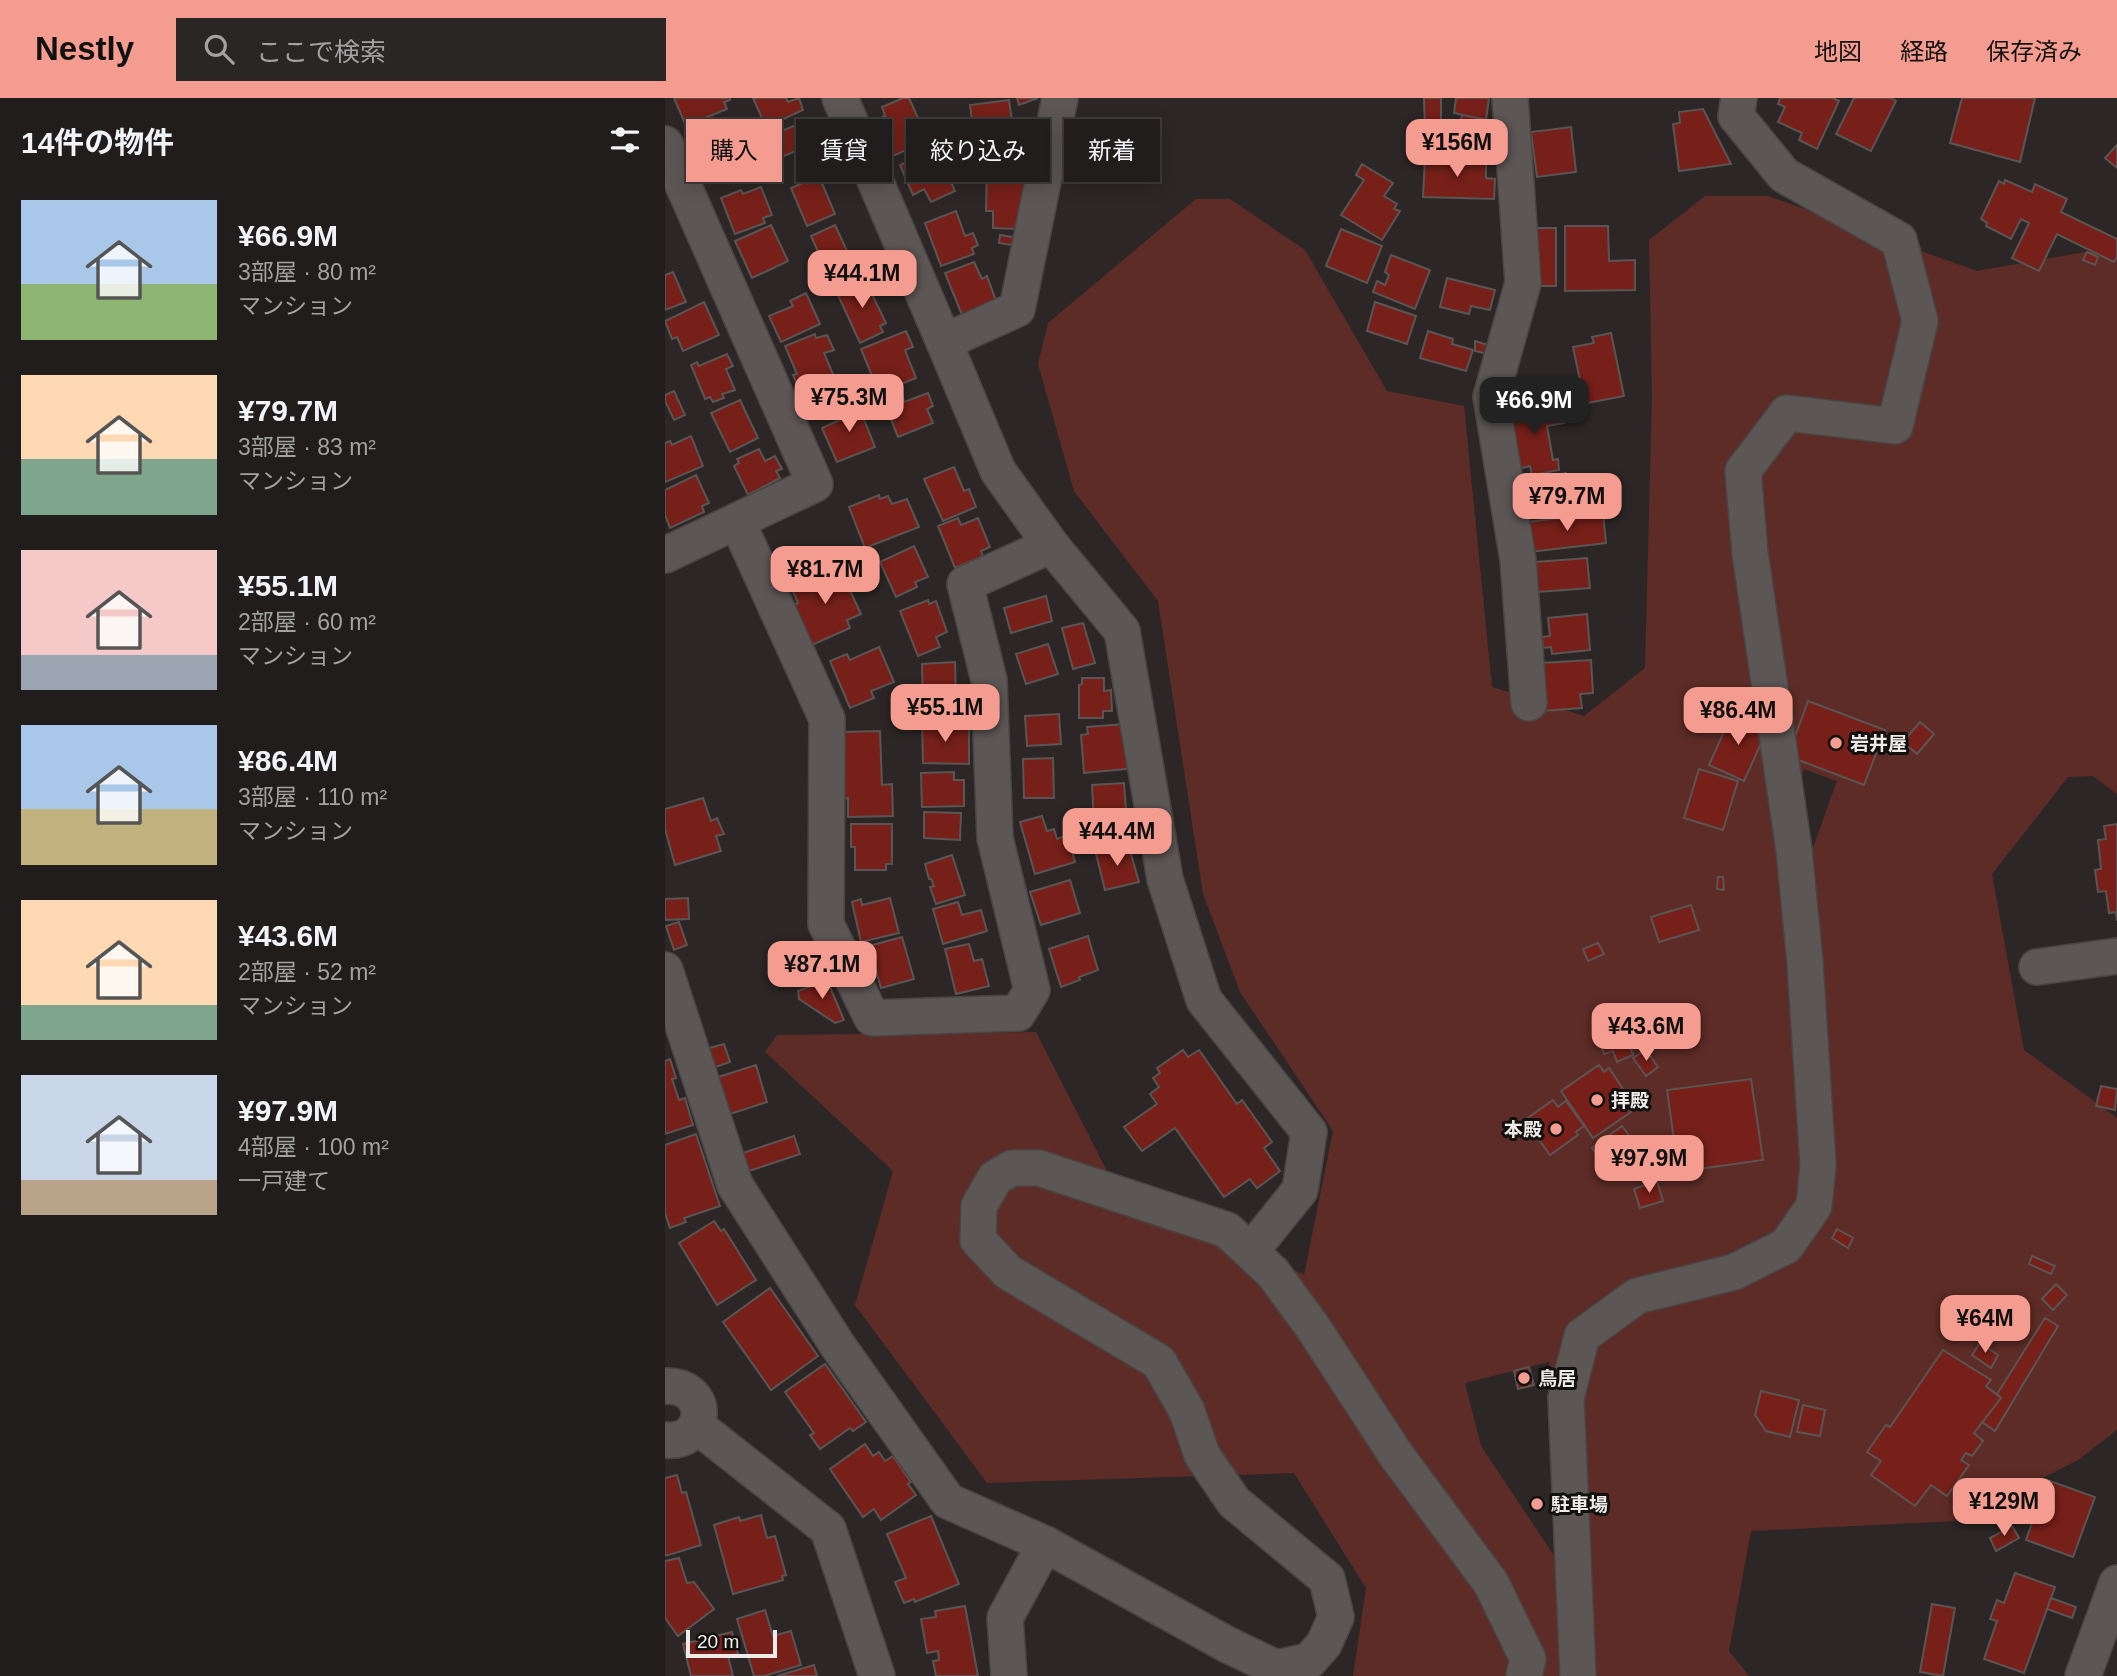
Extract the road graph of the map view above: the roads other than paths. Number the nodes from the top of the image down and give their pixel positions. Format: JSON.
{"nodes":[{"id":1,"x":840,"y":98,"type":"edge"},
{"id":2,"x":1060,"y":98,"type":"edge"},
{"id":3,"x":1510,"y":98,"type":"edge"},
{"id":4,"x":1739,"y":98,"type":"edge"},
{"id":5,"x":665,"y":144,"type":"edge"},
{"id":6,"x":944,"y":342,"type":"junction"},
{"id":7,"x":737,"y":521,"type":"junction"},
{"id":8,"x":1051,"y":545,"type":"junction"},
{"id":9,"x":665,"y":555,"type":"edge"},
{"id":10,"x":1529,"y":703,"type":"dead end"},
{"id":11,"x":2117,"y":956,"type":"edge"},
{"id":12,"x":2037,"y":967,"type":"dead end"},
{"id":13,"x":665,"y":970,"type":"edge"},
{"id":14,"x":1251,"y":1251,"type":"junction"},
{"id":15,"x":665,"y":1386,"type":"edge"},
{"id":16,"x":697,"y":1426,"type":"junction"},
{"id":17,"x":665,"y":1440,"type":"edge"},
{"id":18,"x":1045,"y":1544,"type":"junction"},
{"id":19,"x":2117,"y":1583,"type":"edge"},
{"id":20,"x":877,"y":1676,"type":"edge"},
{"id":21,"x":1009,"y":1676,"type":"edge"},
{"id":22,"x":1524,"y":1676,"type":"edge"},
{"id":23,"x":1579,"y":1676,"type":"edge"},
{"id":24,"x":2083,"y":1676,"type":"edge"}],
"edges":[{"from":1,"to":6,"type":"street"},
{"from":2,"to":6,"type":"street"},
{"from":3,"to":10,"type":"street"},
{"from":4,"to":23,"type":"street"},
{"from":5,"to":7,"type":"street"},
{"from":6,"to":8,"type":"street"},
{"from":7,"to":8,"type":"street"},
{"from":7,"to":9,"type":"street"},
{"from":8,"to":14,"type":"street"},
{"from":11,"to":12,"type":"street"},
{"from":13,"to":18,"type":"street"},
{"from":14,"to":18,"type":"street"},
{"from":14,"to":22,"type":"street"},
{"from":15,"to":16,"type":"street"},
{"from":16,"to":17,"type":"street"},
{"from":16,"to":20,"type":"street"},
{"from":18,"to":21,"type":"street"},
{"from":19,"to":24,"type":"street"}]}
